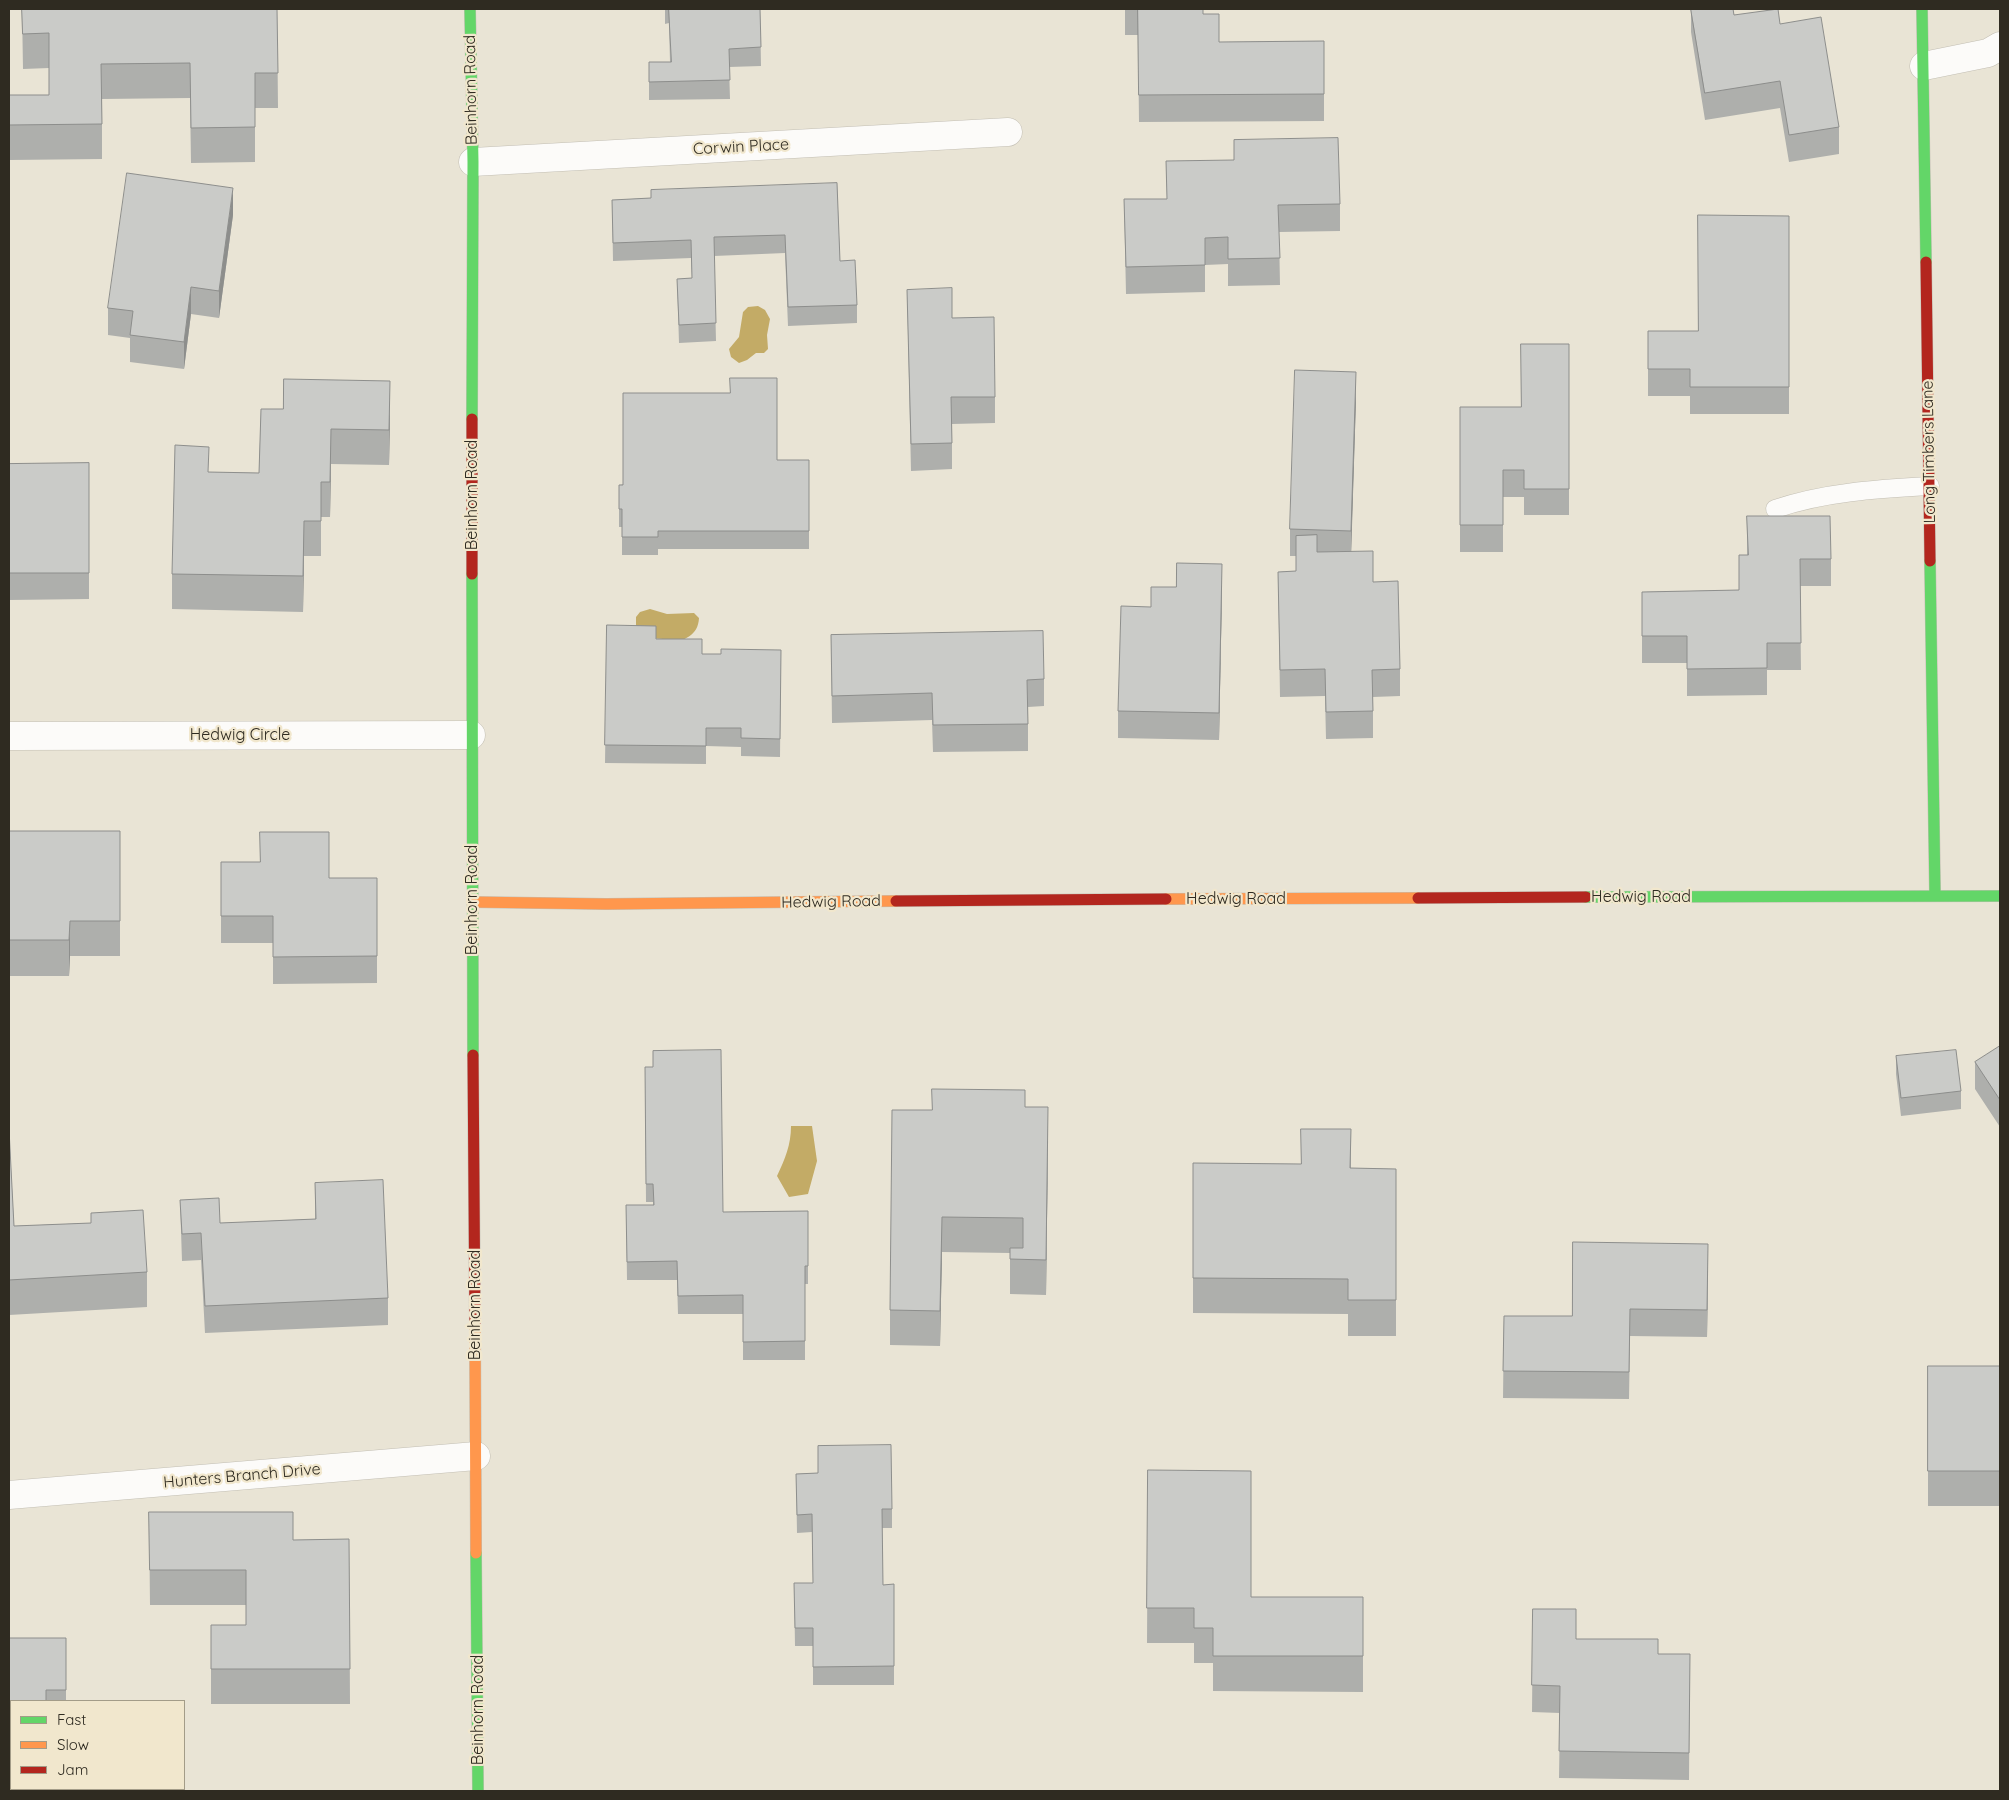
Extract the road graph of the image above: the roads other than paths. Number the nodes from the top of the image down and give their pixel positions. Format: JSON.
{"nodes":[{"id":1,"x":470,"y":9,"type":"edge"},
{"id":2,"x":1922,"y":9,"type":"edge"},
{"id":3,"x":2000,"y":46,"type":"edge"},
{"id":4,"x":1924,"y":66,"type":"junction"},
{"id":5,"x":1008,"y":132,"type":"dead end"},
{"id":6,"x":473,"y":162,"type":"junction"},
{"id":7,"x":1930,"y":486,"type":"junction"},
{"id":8,"x":1775,"y":509,"type":"dead end"},
{"id":9,"x":471,"y":735,"type":"junction"},
{"id":10,"x":9,"y":736,"type":"edge"},
{"id":11,"x":1935,"y":896,"type":"junction"},
{"id":12,"x":2000,"y":896,"type":"edge"},
{"id":13,"x":472,"y":902,"type":"junction"},
{"id":14,"x":476,"y":1456,"type":"junction"},
{"id":15,"x":9,"y":1495,"type":"edge"},
{"id":16,"x":478,"y":1791,"type":"edge"}],
"edges":[{"from":1,"to":6,"type":"street","name":"Beinhorn Road"},
{"from":2,"to":4,"type":"street","name":"Long Timbers Lane"},
{"from":3,"to":4,"type":"street"},
{"from":4,"to":7,"type":"street","name":"Long Timbers Lane"},
{"from":5,"to":6,"type":"street","name":"Corwin Place"},
{"from":6,"to":9,"type":"street","name":"Beinhorn Road"},
{"from":7,"to":8,"type":"lane"},
{"from":7,"to":11,"type":"street","name":"Long Timbers Lane"},
{"from":9,"to":10,"type":"street","name":"Hedwig Circle"},
{"from":9,"to":13,"type":"street","name":"Beinhorn Road"},
{"from":11,"to":12,"type":"street","name":"Hedwig Road"},
{"from":11,"to":13,"type":"street","name":"Hedwig Road"},
{"from":13,"to":14,"type":"street","name":"Beinhorn Road"},
{"from":14,"to":15,"type":"street","name":"Hunters Branch Drive"},
{"from":14,"to":16,"type":"street","name":"Beinhorn Road"}]}
